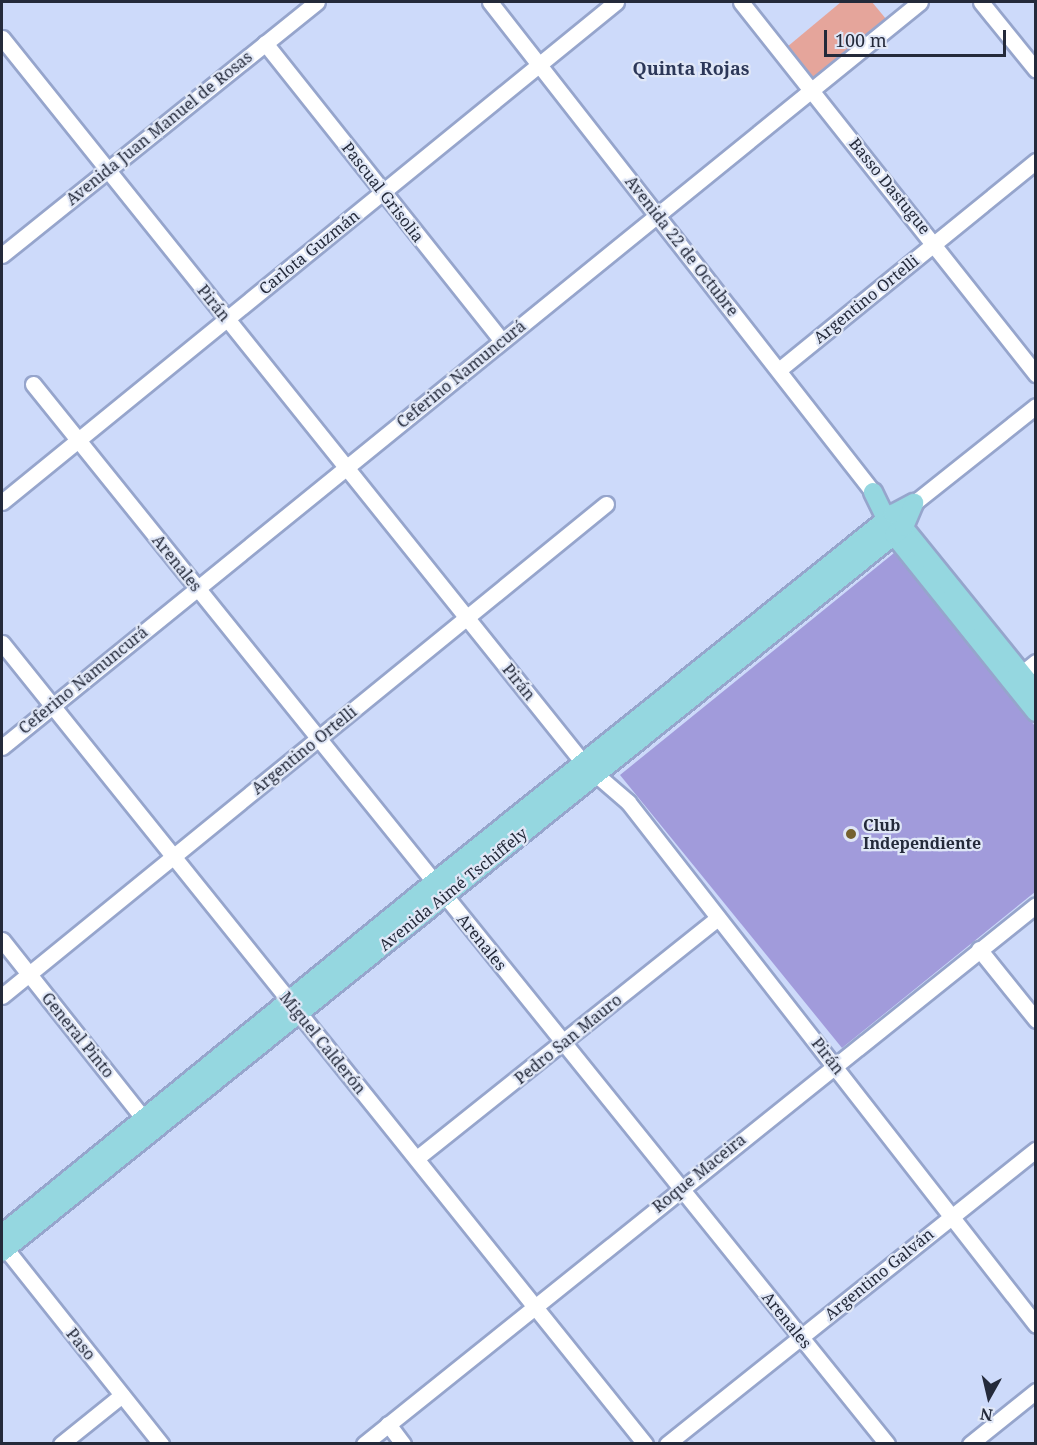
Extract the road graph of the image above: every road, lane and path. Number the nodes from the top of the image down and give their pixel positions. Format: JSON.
{"nodes":[{"id":1,"x":317,"y":2,"type":"edge"},
{"id":2,"x":490,"y":2,"type":"edge"},
{"id":3,"x":616,"y":2,"type":"edge"},
{"id":4,"x":741,"y":2,"type":"edge"},
{"id":5,"x":920,"y":2,"type":"edge"},
{"id":6,"x":981,"y":2,"type":"edge"},
{"id":7,"x":2,"y":38,"type":"edge"},
{"id":8,"x":266,"y":43,"type":"junction"},
{"id":9,"x":539,"y":64,"type":"junction"},
{"id":10,"x":1035,"y":70,"type":"edge"},
{"id":11,"x":811,"y":90,"type":"junction"},
{"id":12,"x":1035,"y":161,"type":"edge"},
{"id":13,"x":107,"y":170,"type":"junction"},
{"id":14,"x":383,"y":191,"type":"junction"},
{"id":15,"x":657,"y":214,"type":"junction"},
{"id":16,"x":935,"y":243,"type":"junction"},
{"id":17,"x":2,"y":255,"type":"edge"},
{"id":18,"x":227,"y":318,"type":"junction"},
{"id":19,"x":501,"y":340,"type":"junction"},
{"id":20,"x":780,"y":369,"type":"junction"},
{"id":21,"x":1035,"y":374,"type":"edge"},
{"id":22,"x":33,"y":384,"type":"dead end"},
{"id":23,"x":1035,"y":406,"type":"edge"},
{"id":24,"x":78,"y":440,"type":"junction"},
{"id":25,"x":346,"y":467,"type":"junction"},
{"id":26,"x":873,"y":492,"type":"joint"},
{"id":27,"x":2,"y":502,"type":"edge"},
{"id":28,"x":914,"y":503,"type":"joint"},
{"id":29,"x":606,"y":504,"type":"dead end"},
{"id":30,"x":894,"y":524,"type":"junction"},
{"id":31,"x":197,"y":588,"type":"junction"},
{"id":32,"x":468,"y":619,"type":"junction"},
{"id":33,"x":2,"y":643,"type":"edge"},
{"id":34,"x":1028,"y":668,"type":"edge"},
{"id":35,"x":1035,"y":691,"type":"edge"},
{"id":36,"x":52,"y":705,"type":"junction"},
{"id":37,"x":1035,"y":712,"type":"edge"},
{"id":38,"x":320,"y":737,"type":"junction"},
{"id":39,"x":2,"y":747,"type":"edge"},
{"id":40,"x":591,"y":769,"type":"junction"},
{"id":41,"x":174,"y":857,"type":"junction"},
{"id":42,"x":439,"y":889,"type":"junction"},
{"id":43,"x":1035,"y":905,"type":"edge"},
{"id":44,"x":718,"y":918,"type":"junction"},
{"id":45,"x":2,"y":940,"type":"edge"},
{"id":46,"x":979,"y":949,"type":"junction"},
{"id":47,"x":29,"y":974,"type":"junction"},
{"id":48,"x":2,"y":996,"type":"edge"},
{"id":49,"x":294,"y":1007,"type":"junction"},
{"id":50,"x":1035,"y":1020,"type":"edge"},
{"id":51,"x":563,"y":1044,"type":"junction"},
{"id":52,"x":835,"y":1065,"type":"junction"},
{"id":53,"x":149,"y":1125,"type":"junction"},
{"id":54,"x":1035,"y":1149,"type":"edge"},
{"id":55,"x":417,"y":1158,"type":"junction"},
{"id":56,"x":681,"y":1187,"type":"junction"},
{"id":57,"x":951,"y":1216,"type":"junction"},
{"id":58,"x":2,"y":1245,"type":"edge"},
{"id":59,"x":535,"y":1306,"type":"junction"},
{"id":60,"x":1035,"y":1325,"type":"edge"},
{"id":61,"x":801,"y":1337,"type":"junction"},
{"id":62,"x":1035,"y":1390,"type":"edge"},
{"id":63,"x":122,"y":1395,"type":"junction"},
{"id":64,"x":388,"y":1424,"type":"junction"},
{"id":65,"x":61,"y":1443,"type":"edge"},
{"id":66,"x":161,"y":1443,"type":"edge"},
{"id":67,"x":364,"y":1443,"type":"edge"},
{"id":68,"x":403,"y":1443,"type":"edge"},
{"id":69,"x":645,"y":1443,"type":"edge"},
{"id":70,"x":667,"y":1443,"type":"edge"},
{"id":71,"x":887,"y":1443,"type":"edge"},
{"id":72,"x":970,"y":1443,"type":"edge"}],
"edges":[{"from":1,"to":8,"type":"street","name":"Avenida Juan Manuel de Rosas"},
{"from":2,"to":9,"type":"street","name":"Avenida 22 de Octubre"},
{"from":3,"to":9,"type":"street","name":"Carlota Guzmán"},
{"from":4,"to":11,"type":"street","name":"Basso Dastugue"},
{"from":5,"to":11,"type":"street","name":"Ceferino Namuncurá"},
{"from":6,"to":10,"type":"street"},
{"from":7,"to":13,"type":"street","name":"Pirán"},
{"from":8,"to":13,"type":"street","name":"Avenida Juan Manuel de Rosas"},
{"from":8,"to":14,"type":"street","name":"Pascual Grisolia"},
{"from":9,"to":14,"type":"street","name":"Carlota Guzmán"},
{"from":9,"to":15,"type":"street","name":"Avenida 22 de Octubre"},
{"from":11,"to":15,"type":"street","name":"Ceferino Namuncurá"},
{"from":11,"to":16,"type":"street","name":"Basso Dastugue"},
{"from":12,"to":16,"type":"street","name":"Argentino Ortelli"},
{"from":13,"to":17,"type":"street","name":"Avenida Juan Manuel de Rosas"},
{"from":13,"to":18,"type":"street","name":"Pirán"},
{"from":14,"to":18,"type":"street","name":"Carlota Guzmán"},
{"from":14,"to":19,"type":"street","name":"Pascual Grisolia"},
{"from":15,"to":19,"type":"street","name":"Ceferino Namuncurá"},
{"from":15,"to":20,"type":"street","name":"Avenida 22 de Octubre"},
{"from":16,"to":20,"type":"street","name":"Argentino Ortelli"},
{"from":16,"to":21,"type":"street","name":"Basso Dastugue"},
{"from":18,"to":24,"type":"street","name":"Carlota Guzmán"},
{"from":18,"to":25,"type":"street","name":"Pirán"},
{"from":19,"to":25,"type":"street","name":"Ceferino Namuncurá"},
{"from":20,"to":26,"type":"street","name":"Avenida 22 de Octubre"},
{"from":22,"to":24,"type":"street","name":"Arenales"},
{"from":23,"to":28,"type":"street"},
{"from":24,"to":27,"type":"street","name":"Carlota Guzmán"},
{"from":24,"to":31,"type":"street","name":"Arenales"},
{"from":25,"to":31,"type":"street","name":"Ceferino Namuncurá"},
{"from":25,"to":32,"type":"street","name":"Pirán"},
{"from":26,"to":30,"type":"main road","name":"Avenida 22 de Octubre"},
{"from":28,"to":30,"type":"main road"},
{"from":29,"to":32,"type":"street","name":"Argentino Ortelli"},
{"from":30,"to":34,"type":"main road","name":"Avenida 22 de Octubre"},
{"from":30,"to":37,"type":"main road","name":"Avenida 22 de Octubre"},
{"from":30,"to":40,"type":"main road","name":"Avenida Aimé Tschiffely"},
{"from":31,"to":36,"type":"street","name":"Ceferino Namuncurá"},
{"from":31,"to":38,"type":"street","name":"Arenales"},
{"from":32,"to":38,"type":"street","name":"Argentino Ortelli"},
{"from":32,"to":40,"type":"street","name":"Pirán"},
{"from":33,"to":36,"type":"street","name":"Miguel Calderón"},
{"from":34,"to":35,"type":"main road","name":"Avenida 22 de Octubre"},
{"from":36,"to":39,"type":"street","name":"Ceferino Namuncurá"},
{"from":36,"to":41,"type":"street","name":"Miguel Calderón"},
{"from":38,"to":41,"type":"street","name":"Argentino Ortelli"},
{"from":38,"to":42,"type":"street","name":"Arenales"},
{"from":40,"to":42,"type":"main road","name":"Avenida Aimé Tschiffely"},
{"from":40,"to":44,"type":"street","name":"Pirán"},
{"from":41,"to":47,"type":"street","name":"Argentino Ortelli"},
{"from":41,"to":49,"type":"street","name":"Miguel Calderón"},
{"from":42,"to":49,"type":"main road","name":"Avenida Aimé Tschiffely"},
{"from":42,"to":51,"type":"street","name":"Arenales"},
{"from":43,"to":46,"type":"street","name":"Roque Maceira"},
{"from":44,"to":51,"type":"street","name":"Pedro San Mauro"},
{"from":44,"to":52,"type":"street","name":"Pirán"},
{"from":45,"to":47,"type":"street","name":"General Pinto"},
{"from":46,"to":50,"type":"street"},
{"from":46,"to":52,"type":"street","name":"Roque Maceira"},
{"from":47,"to":48,"type":"street","name":"Argentino Ortelli"},
{"from":47,"to":53,"type":"street","name":"General Pinto"},
{"from":49,"to":53,"type":"main road","name":"Avenida Aimé Tschiffely"},
{"from":49,"to":55,"type":"street","name":"Miguel Calderón"},
{"from":51,"to":55,"type":"street","name":"Pedro San Mauro"},
{"from":51,"to":56,"type":"street","name":"Arenales"},
{"from":52,"to":56,"type":"street","name":"Roque Maceira"},
{"from":52,"to":57,"type":"street","name":"Pirán"},
{"from":53,"to":58,"type":"main road","name":"Avenida Aimé Tschiffely"},
{"from":54,"to":57,"type":"street","name":"Argentino Galván"},
{"from":55,"to":59,"type":"street","name":"Miguel Calderón"},
{"from":56,"to":59,"type":"street","name":"Roque Maceira"},
{"from":56,"to":61,"type":"street","name":"Arenales"},
{"from":57,"to":60,"type":"street","name":"Pirán"},
{"from":57,"to":61,"type":"street","name":"Argentino Galván"},
{"from":58,"to":63,"type":"street","name":"Paso"},
{"from":59,"to":64,"type":"street","name":"Roque Maceira"},
{"from":59,"to":69,"type":"street","name":"Miguel Calderón"},
{"from":61,"to":70,"type":"street","name":"Argentino Galván"},
{"from":61,"to":71,"type":"street","name":"Arenales"},
{"from":62,"to":72,"type":"street"},
{"from":63,"to":65,"type":"street"},
{"from":63,"to":66,"type":"street","name":"Paso"},
{"from":64,"to":67,"type":"street","name":"Roque Maceira"},
{"from":64,"to":68,"type":"street"}]}
